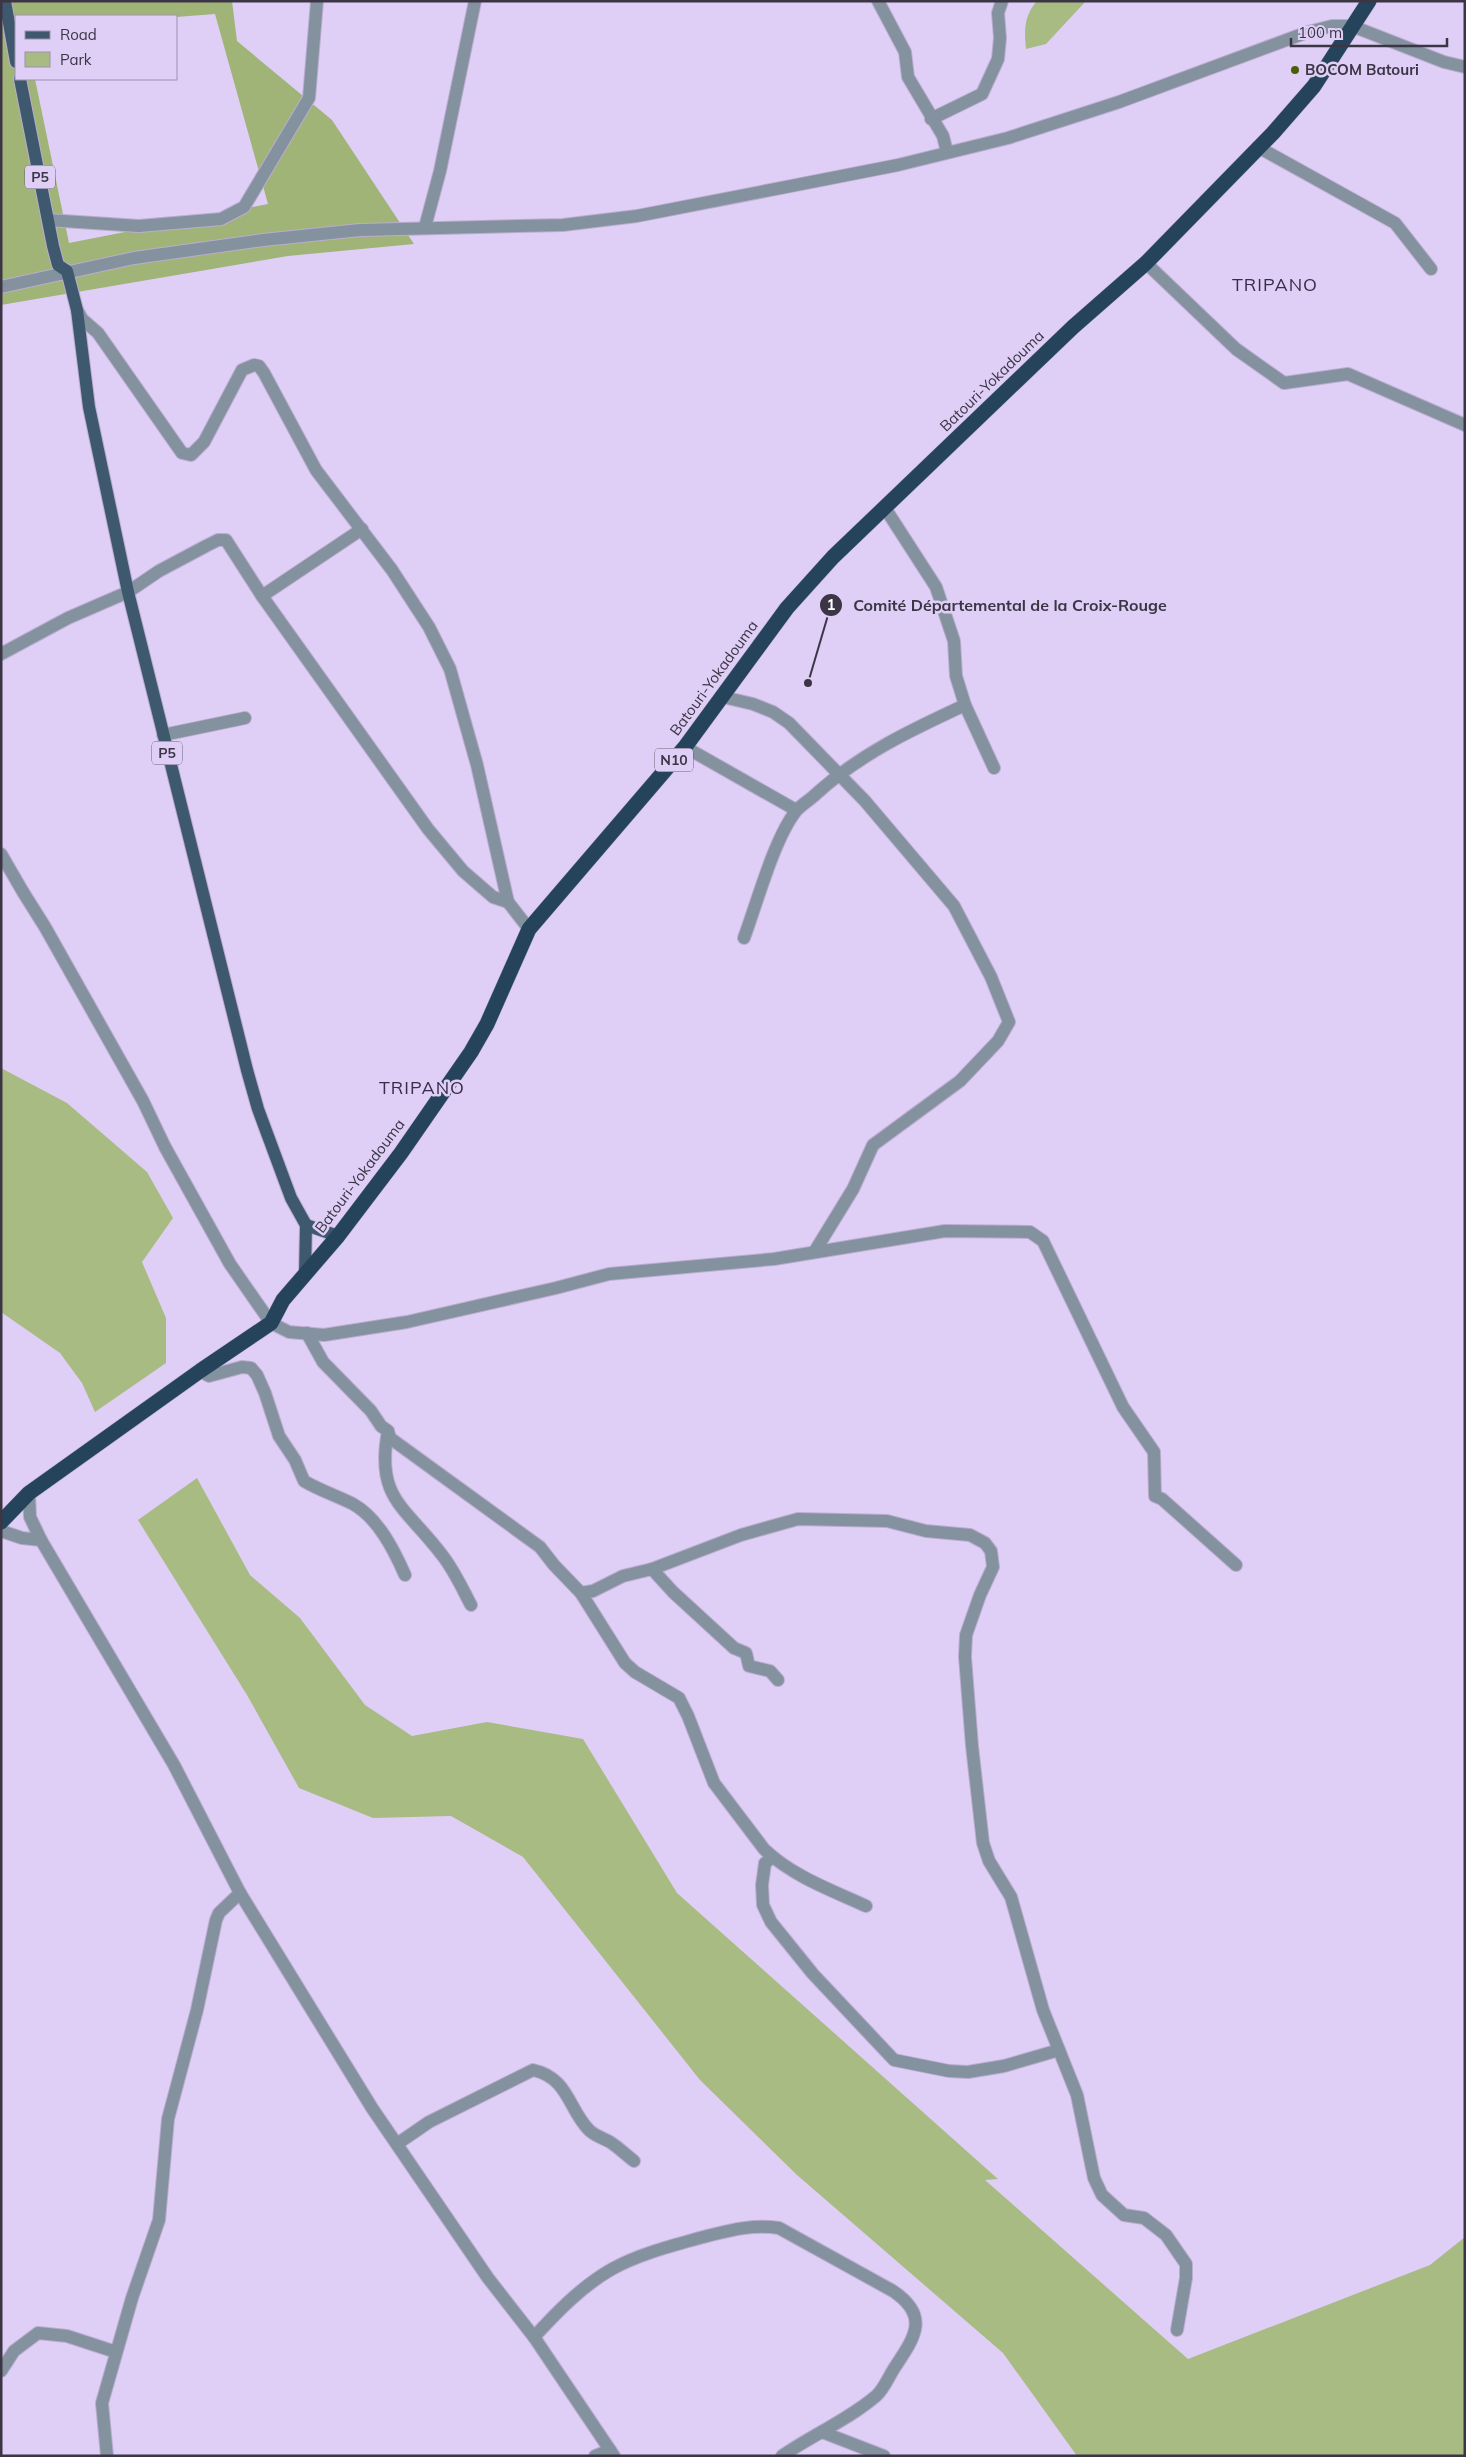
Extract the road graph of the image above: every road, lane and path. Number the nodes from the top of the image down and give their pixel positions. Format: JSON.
{"nodes":[{"id":1,"x":5,"y":1,"type":"edge"},
{"id":2,"x":317,"y":1,"type":"edge"},
{"id":3,"x":475,"y":1,"type":"edge"},
{"id":4,"x":878,"y":1,"type":"edge"},
{"id":5,"x":1002,"y":1,"type":"edge"},
{"id":6,"x":1369,"y":1,"type":"edge"},
{"id":7,"x":1352,"y":26,"type":"junction"},
{"id":8,"x":15,"y":56,"type":"edge"},
{"id":9,"x":1465,"y":66,"type":"edge"},
{"id":10,"x":20,"y":80,"type":"edge"},
{"id":11,"x":931,"y":119,"type":"junction"},
{"id":12,"x":1258,"y":147,"type":"junction"},
{"id":13,"x":947,"y":152,"type":"junction"},
{"id":14,"x":48,"y":220,"type":"junction"},
{"id":15,"x":425,"y":227,"type":"junction"},
{"id":16,"x":1146,"y":263,"type":"junction"},
{"id":17,"x":1431,"y":270,"type":"dead end"},
{"id":18,"x":67,"y":271,"type":"junction"},
{"id":19,"x":1,"y":287,"type":"edge"},
{"id":20,"x":78,"y":310,"type":"junction"},
{"id":21,"x":1465,"y":425,"type":"edge"},
{"id":22,"x":885,"y":508,"type":"junction"},
{"id":23,"x":362,"y":528,"type":"junction"},
{"id":24,"x":128,"y":592,"type":"junction"},
{"id":25,"x":262,"y":596,"type":"junction"},
{"id":26,"x":1,"y":654,"type":"edge"},
{"id":27,"x":723,"y":697,"type":"junction"},
{"id":28,"x":965,"y":705,"type":"junction"},
{"id":29,"x":245,"y":718,"type":"dead end"},
{"id":30,"x":163,"y":735,"type":"junction"},
{"id":31,"x":685,"y":747,"type":"junction"},
{"id":32,"x":994,"y":768,"type":"dead end"},
{"id":33,"x":838,"y":773,"type":"junction"},
{"id":34,"x":796,"y":810,"type":"junction"},
{"id":35,"x":1,"y":854,"type":"edge"},
{"id":36,"x":508,"y":902,"type":"junction"},
{"id":37,"x":529,"y":929,"type":"junction"},
{"id":38,"x":744,"y":938,"type":"dead end"},
{"id":39,"x":306,"y":1225,"type":"junction"},
{"id":40,"x":338,"y":1236,"type":"junction"},
{"id":41,"x":815,"y":1251,"type":"junction"},
{"id":42,"x":305,"y":1274,"type":"junction"},
{"id":43,"x":271,"y":1324,"type":"junction"},
{"id":44,"x":307,"y":1333,"type":"junction"},
{"id":45,"x":200,"y":1371,"type":"junction"},
{"id":46,"x":388,"y":1431,"type":"junction"},
{"id":47,"x":29,"y":1493,"type":"junction"},
{"id":48,"x":1,"y":1522,"type":"edge"},
{"id":49,"x":1,"y":1531,"type":"edge"},
{"id":50,"x":41,"y":1540,"type":"junction"},
{"id":51,"x":1236,"y":1565,"type":"dead end"},
{"id":52,"x":652,"y":1569,"type":"junction"},
{"id":53,"x":405,"y":1574,"type":"dead end"},
{"id":54,"x":581,"y":1593,"type":"junction"},
{"id":55,"x":471,"y":1605,"type":"dead end"},
{"id":56,"x":778,"y":1680,"type":"dead end"},
{"id":57,"x":773,"y":1857,"type":"junction"},
{"id":58,"x":240,"y":1894,"type":"junction"},
{"id":59,"x":866,"y":1906,"type":"dead end"},
{"id":60,"x":1059,"y":2050,"type":"junction"},
{"id":61,"x":397,"y":2144,"type":"junction"},
{"id":62,"x":634,"y":2161,"type":"dead end"},
{"id":63,"x":1177,"y":2330,"type":"dead end"},
{"id":64,"x":534,"y":2337,"type":"junction"},
{"id":65,"x":116,"y":2352,"type":"junction"},
{"id":66,"x":1,"y":2371,"type":"edge"},
{"id":67,"x":822,"y":2432,"type":"junction"},
{"id":68,"x":612,"y":2453,"type":"edge"},
{"id":69,"x":107,"y":2456,"type":"edge"},
{"id":70,"x":596,"y":2456,"type":"edge"},
{"id":71,"x":782,"y":2456,"type":"edge"},
{"id":72,"x":884,"y":2456,"type":"edge"}],
"edges":[{"from":1,"to":8,"type":"main road"},
{"from":2,"to":14,"type":"street"},
{"from":3,"to":15,"type":"street"},
{"from":4,"to":11,"type":"street"},
{"from":5,"to":11,"type":"street"},
{"from":6,"to":7,"type":"highway","name":"Batouri-Yokadouma","number":"N10"},
{"from":7,"to":9,"type":"street"},
{"from":7,"to":12,"type":"highway","name":"Batouri-Yokadouma","number":"N10"},
{"from":7,"to":13,"type":"street"},
{"from":10,"to":14,"type":"main road","number":"P5"},
{"from":11,"to":13,"type":"street"},
{"from":12,"to":16,"type":"highway","name":"Batouri-Yokadouma","number":"N10"},
{"from":12,"to":17,"type":"street"},
{"from":13,"to":15,"type":"street"},
{"from":14,"to":18,"type":"main road","number":"P5"},
{"from":15,"to":18,"type":"street"},
{"from":16,"to":21,"type":"street"},
{"from":16,"to":22,"type":"highway","name":"Batouri-Yokadouma","number":"N10"},
{"from":18,"to":19,"type":"street"},
{"from":18,"to":20,"type":"main road","number":"P5"},
{"from":20,"to":23,"type":"street"},
{"from":20,"to":24,"type":"main road","number":"P5"},
{"from":22,"to":27,"type":"highway","name":"Batouri-Yokadouma","number":"N10"},
{"from":22,"to":28,"type":"street"},
{"from":23,"to":25,"type":"street"},
{"from":23,"to":36,"type":"street"},
{"from":24,"to":25,"type":"street"},
{"from":24,"to":26,"type":"street"},
{"from":24,"to":30,"type":"main road","number":"P5"},
{"from":25,"to":36,"type":"street"},
{"from":27,"to":31,"type":"highway","name":"Batouri-Yokadouma","number":"N10"},
{"from":27,"to":33,"type":"street"},
{"from":28,"to":32,"type":"street"},
{"from":28,"to":33,"type":"street"},
{"from":29,"to":30,"type":"street"},
{"from":30,"to":39,"type":"main road","number":"P5"},
{"from":31,"to":34,"type":"street"},
{"from":31,"to":37,"type":"highway","name":"Batouri-Yokadouma","number":"N10"},
{"from":33,"to":34,"type":"street"},
{"from":33,"to":41,"type":"street"},
{"from":34,"to":38,"type":"street"},
{"from":35,"to":43,"type":"street"},
{"from":36,"to":37,"type":"street"},
{"from":37,"to":40,"type":"highway","name":"Batouri-Yokadouma","number":"N10"},
{"from":39,"to":40,"type":"main road"},
{"from":39,"to":42,"type":"main road"},
{"from":40,"to":42,"type":"highway","name":"Batouri-Yokadouma","number":"N10"},
{"from":41,"to":44,"type":"street"},
{"from":41,"to":51,"type":"street"},
{"from":42,"to":43,"type":"highway","name":"Batouri-Yokadouma","number":"N10"},
{"from":43,"to":44,"type":"street"},
{"from":43,"to":45,"type":"highway","name":"Batouri-Yokadouma","number":"N10"},
{"from":44,"to":46,"type":"street"},
{"from":45,"to":47,"type":"highway","name":"Batouri-Yokadouma","number":"N10"},
{"from":45,"to":53,"type":"street"},
{"from":46,"to":54,"type":"street"},
{"from":46,"to":55,"type":"street"},
{"from":47,"to":48,"type":"highway","name":"Batouri-Yokadouma","number":"N10"},
{"from":47,"to":50,"type":"street"},
{"from":49,"to":50,"type":"street"},
{"from":50,"to":58,"type":"street"},
{"from":52,"to":54,"type":"street"},
{"from":52,"to":56,"type":"street"},
{"from":52,"to":60,"type":"street"},
{"from":54,"to":57,"type":"street"},
{"from":57,"to":59,"type":"street"},
{"from":57,"to":60,"type":"street"},
{"from":58,"to":61,"type":"street"},
{"from":58,"to":65,"type":"street"},
{"from":60,"to":63,"type":"street"},
{"from":61,"to":62,"type":"street"},
{"from":61,"to":64,"type":"street"},
{"from":64,"to":67,"type":"street"},
{"from":64,"to":68,"type":"street"},
{"from":65,"to":66,"type":"street"},
{"from":65,"to":69,"type":"street"},
{"from":67,"to":71,"type":"street"},
{"from":67,"to":72,"type":"street"},
{"from":68,"to":70,"type":"street"}]}
